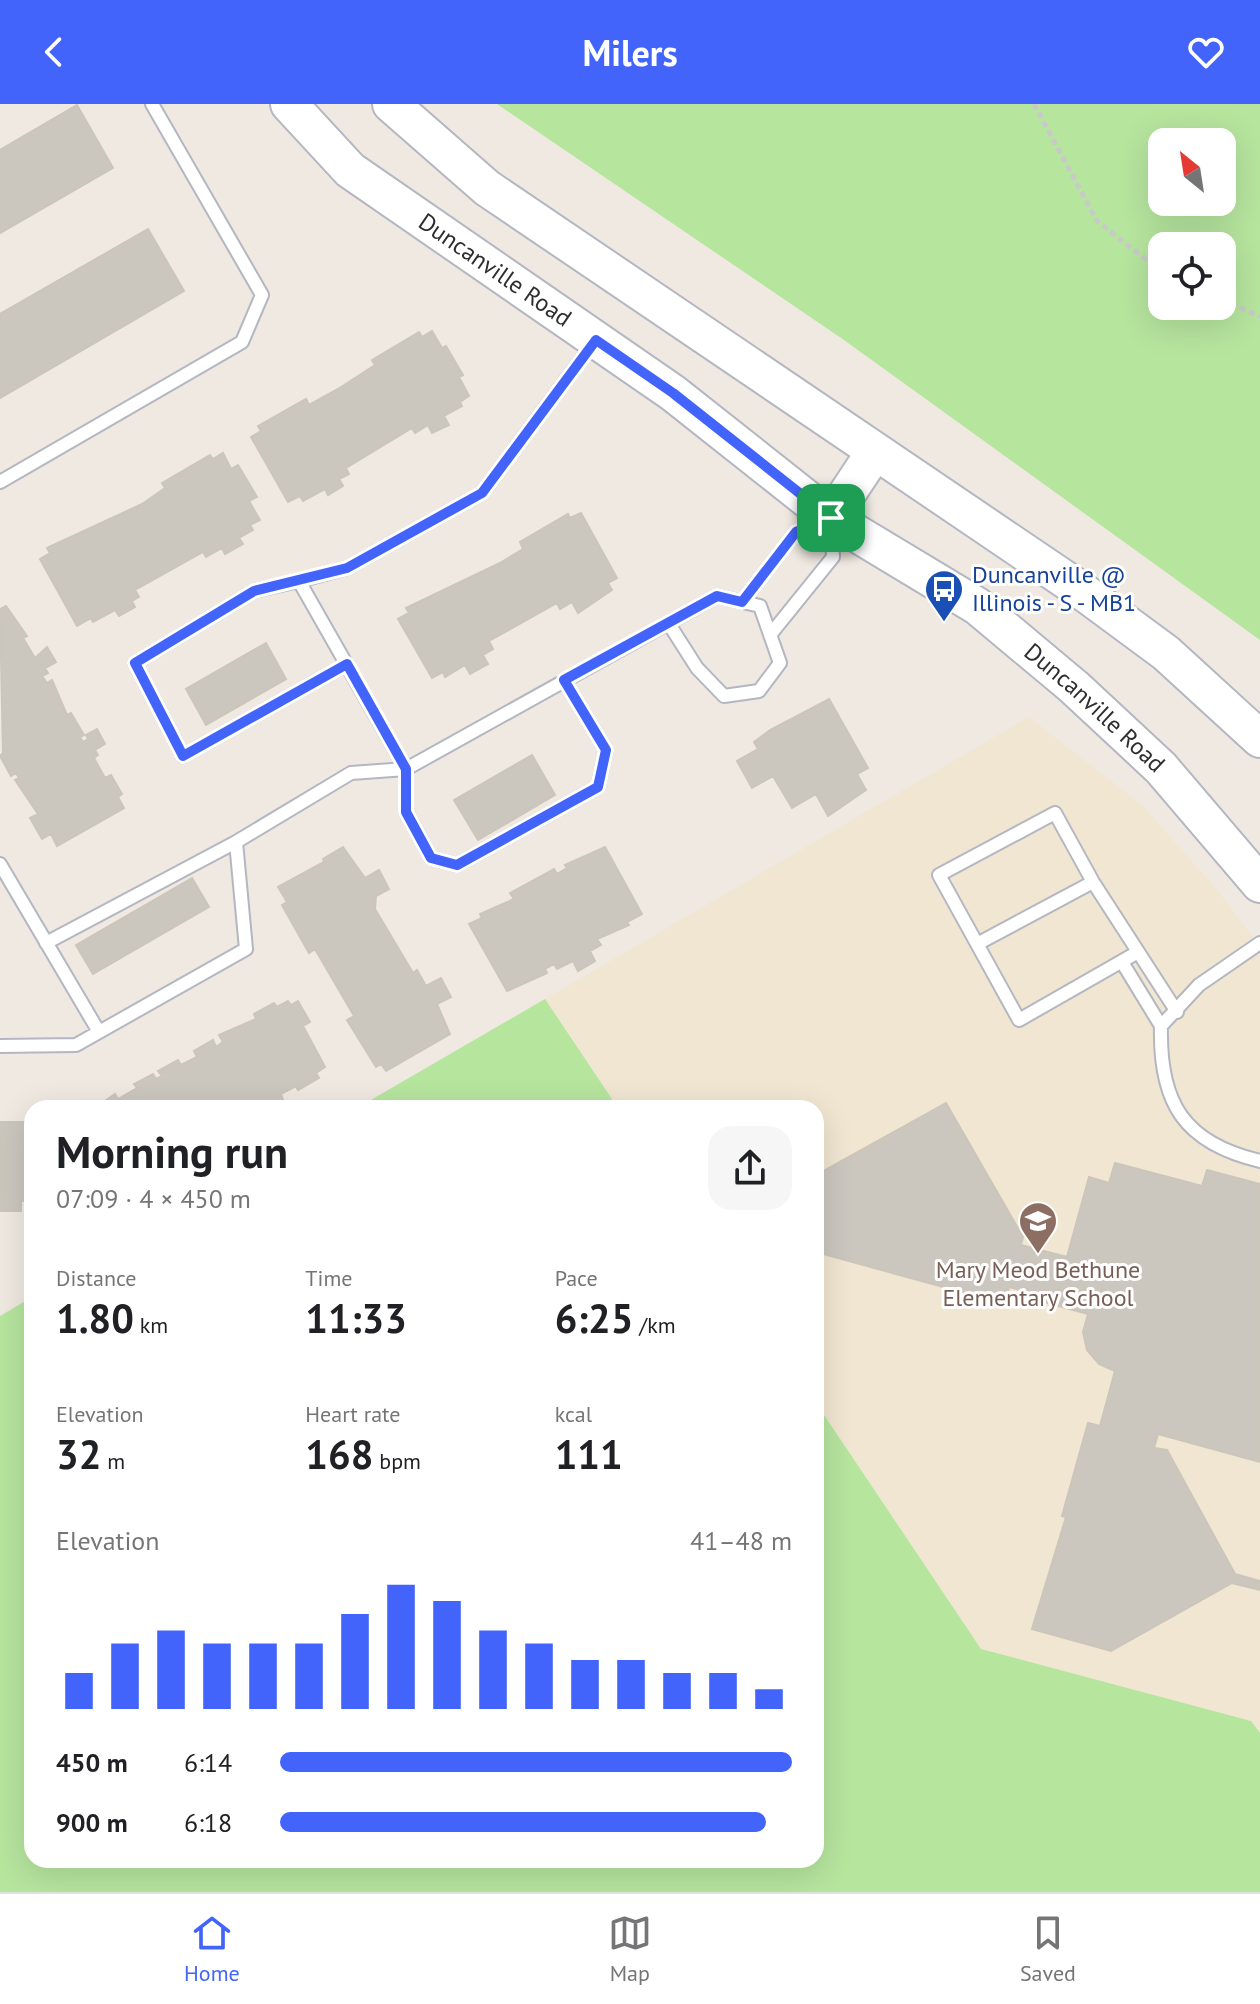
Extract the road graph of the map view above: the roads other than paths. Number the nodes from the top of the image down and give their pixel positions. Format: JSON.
{"nodes":[{"id":1,"x":152,"y":104,"type":"edge"},
{"id":2,"x":391,"y":104,"type":"edge"},
{"id":3,"x":304,"y":109,"type":"edge"},
{"id":4,"x":596,"y":340,"type":"junction"},
{"id":5,"x":874,"y":453,"type":"junction"},
{"id":6,"x":0,"y":482,"type":"edge"},
{"id":7,"x":831,"y":518,"type":"junction"},
{"id":8,"x":299,"y":581,"type":"junction"},
{"id":9,"x":742,"y":602,"type":"junction"},
{"id":10,"x":669,"y":624,"type":"junction"},
{"id":11,"x":770,"y":635,"type":"junction"},
{"id":12,"x":347,"y":664,"type":"junction"},
{"id":13,"x":564,"y":680,"type":"junction"},
{"id":14,"x":1260,"y":739,"type":"edge"},
{"id":15,"x":406,"y":769,"type":"junction"},
{"id":16,"x":236,"y":842,"type":"junction"},
{"id":17,"x":0,"y":864,"type":"edge"},
{"id":18,"x":1093,"y":882,"type":"junction"},
{"id":19,"x":1260,"y":884,"type":"edge"},
{"id":20,"x":46,"y":943,"type":"junction"},
{"id":21,"x":1260,"y":943,"type":"edge"},
{"id":22,"x":977,"y":944,"type":"junction"},
{"id":23,"x":1138,"y":952,"type":"junction"},
{"id":24,"x":1122,"y":962,"type":"junction"},
{"id":25,"x":1177,"y":1012,"type":"junction"},
{"id":26,"x":1161,"y":1026,"type":"junction"},
{"id":27,"x":99,"y":1032,"type":"junction"},
{"id":28,"x":0,"y":1046,"type":"edge"},
{"id":29,"x":1260,"y":1161,"type":"edge"}],
"edges":[{"from":1,"to":6,"type":"lane"},
{"from":2,"to":5,"type":"main road"},
{"from":3,"to":4,"type":"main road","name":"Duncanville Road"},
{"from":4,"to":7,"type":"main road","name":"Duncanville Road"},
{"from":4,"to":8,"type":"lane"},
{"from":5,"to":7,"type":"main road"},
{"from":5,"to":14,"type":"main road"},
{"from":7,"to":9,"type":"lane"},
{"from":7,"to":11,"type":"lane"},
{"from":7,"to":19,"type":"main road","name":"Duncanville Road"},
{"from":8,"to":12,"type":"lane"},
{"from":8,"to":12,"type":"lane"},
{"from":9,"to":10,"type":"lane"},
{"from":9,"to":11,"type":"lane"},
{"from":10,"to":11,"type":"lane"},
{"from":10,"to":13,"type":"lane"},
{"from":12,"to":15,"type":"lane"},
{"from":13,"to":15,"type":"lane"},
{"from":13,"to":15,"type":"lane"},
{"from":15,"to":16,"type":"lane"},
{"from":16,"to":20,"type":"lane"},
{"from":16,"to":27,"type":"lane"},
{"from":17,"to":20,"type":"lane"},
{"from":18,"to":22,"type":"lane"},
{"from":18,"to":22,"type":"lane"},
{"from":18,"to":23,"type":"lane"},
{"from":20,"to":27,"type":"lane"},
{"from":21,"to":25,"type":"lane"},
{"from":22,"to":24,"type":"lane"},
{"from":23,"to":24,"type":"lane"},
{"from":23,"to":25,"type":"lane"},
{"from":24,"to":26,"type":"lane"},
{"from":25,"to":26,"type":"lane"},
{"from":26,"to":29,"type":"lane"},
{"from":27,"to":28,"type":"lane"}]}
